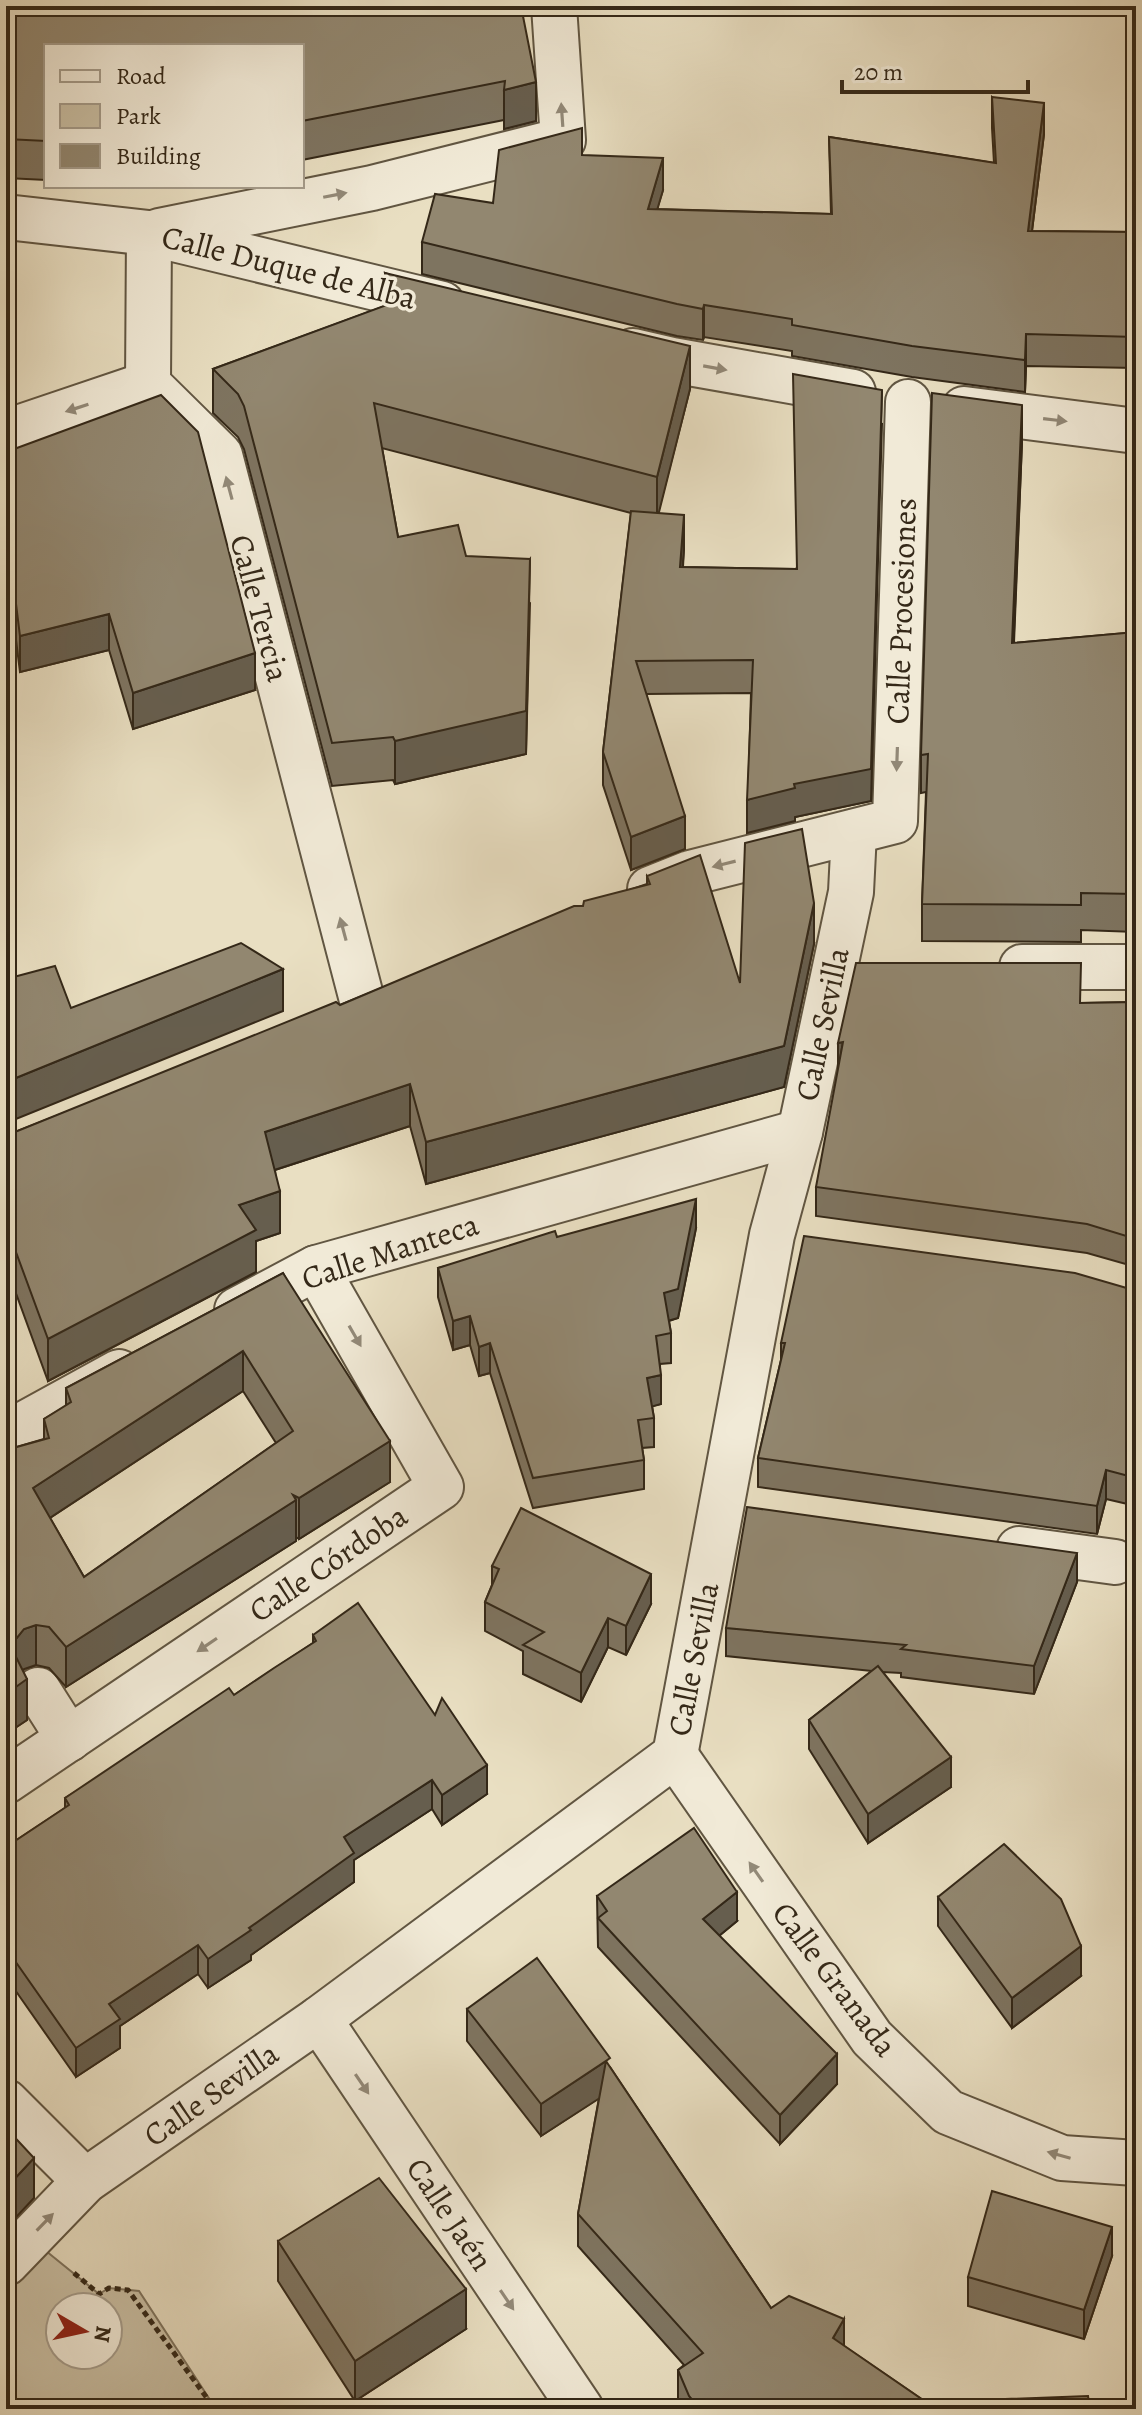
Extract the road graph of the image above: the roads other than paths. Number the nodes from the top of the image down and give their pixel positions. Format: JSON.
{"nodes":[{"id":1,"x":554,"y":6,"type":"edge"},
{"id":2,"x":6,"y":217,"type":"edge"},
{"id":3,"x":149,"y":233,"type":"junction"},
{"id":4,"x":487,"y":315,"type":"edge"},
{"id":5,"x":595,"y":342,"type":"edge"},
{"id":6,"x":148,"y":384,"type":"junction"},
{"id":7,"x":908,"y":402,"type":"junction"},
{"id":8,"x":1136,"y":431,"type":"edge"},
{"id":9,"x":6,"y":432,"type":"edge"},
{"id":10,"x":874,"y":826,"type":"junction"},
{"id":11,"x":619,"y":901,"type":"edge"},
{"id":12,"x":834,"y":966,"type":"junction"},
{"id":13,"x":882,"y":966,"type":"edge"},
{"id":14,"x":977,"y":966,"type":"edge"},
{"id":15,"x":1136,"y":967,"type":"edge"},
{"id":16,"x":406,"y":987,"type":"edge"},
{"id":17,"x":363,"y":1004,"type":"junction"},
{"id":18,"x":320,"y":1022,"type":"edge"},
{"id":19,"x":800,"y":1132,"type":"junction"},
{"id":20,"x":772,"y":1235,"type":"junction"},
{"id":21,"x":817,"y":1241,"type":"edge"},
{"id":22,"x":316,"y":1268,"type":"junction"},
{"id":23,"x":206,"y":1326,"type":"edge"},
{"id":24,"x":151,"y":1355,"type":"edge"},
{"id":25,"x":6,"y":1434,"type":"edge"},
{"id":26,"x":974,"y":1542,"type":"edge"},
{"id":27,"x":1115,"y":1562,"type":"dead end"},
{"id":28,"x":38,"y":1690,"type":"dead end"},
{"id":29,"x":69,"y":1739,"type":"junction"},
{"id":30,"x":675,"y":1755,"type":"junction"},
{"id":31,"x":6,"y":1781,"type":"edge"},
{"id":32,"x":319,"y":2019,"type":"junction"},
{"id":33,"x":6,"y":2102,"type":"edge"},
{"id":34,"x":1136,"y":2163,"type":"edge"},
{"id":35,"x":85,"y":2181,"type":"junction"},
{"id":36,"x":6,"y":2263,"type":"edge"},
{"id":37,"x":581,"y":2409,"type":"edge"}],
"edges":[{"from":3,"to":1,"type":"street","one_way":true},
{"from":2,"to":3,"type":"street","name":"Calle Duque de Alba"},
{"from":3,"to":4,"type":"street","name":"Calle Duque de Alba"},
{"from":3,"to":6,"type":"street"},
{"from":5,"to":7,"type":"street","one_way":true},
{"from":6,"to":9,"type":"street","one_way":true},
{"from":17,"to":6,"type":"street","name":"Calle Tercia","one_way":true},
{"from":7,"to":8,"type":"street","one_way":true},
{"from":7,"to":10,"type":"street","name":"Calle Procesiones","one_way":true},
{"from":10,"to":11,"type":"street","one_way":true},
{"from":10,"to":12,"type":"street","name":"Calle Sevilla"},
{"from":12,"to":13,"type":"street"},
{"from":12,"to":19,"type":"street","name":"Calle Sevilla"},
{"from":14,"to":15,"type":"street"},
{"from":16,"to":17,"type":"street"},
{"from":17,"to":18,"type":"street"},
{"from":19,"to":20,"type":"street","name":"Calle Sevilla"},
{"from":19,"to":22,"type":"street","name":"Calle Manteca"},
{"from":20,"to":21,"type":"street"},
{"from":20,"to":30,"type":"street","name":"Calle Sevilla"},
{"from":22,"to":23,"type":"street","name":"Calle Manteca"},
{"from":22,"to":29,"type":"street","name":"Calle Córdoba","one_way":true},
{"from":24,"to":25,"type":"street"},
{"from":26,"to":27,"type":"street"},
{"from":28,"to":29,"type":"street"},
{"from":29,"to":31,"type":"street","name":"Calle Córdoba"},
{"from":30,"to":32,"type":"street","name":"Calle Sevilla"},
{"from":34,"to":30,"type":"street","name":"Calle Granada","one_way":true},
{"from":32,"to":35,"type":"street","name":"Calle Sevilla"},
{"from":32,"to":37,"type":"street","name":"Calle Jaén","one_way":true},
{"from":33,"to":35,"type":"street"},
{"from":36,"to":35,"type":"street","name":"Calle Sevilla","one_way":true}]}
